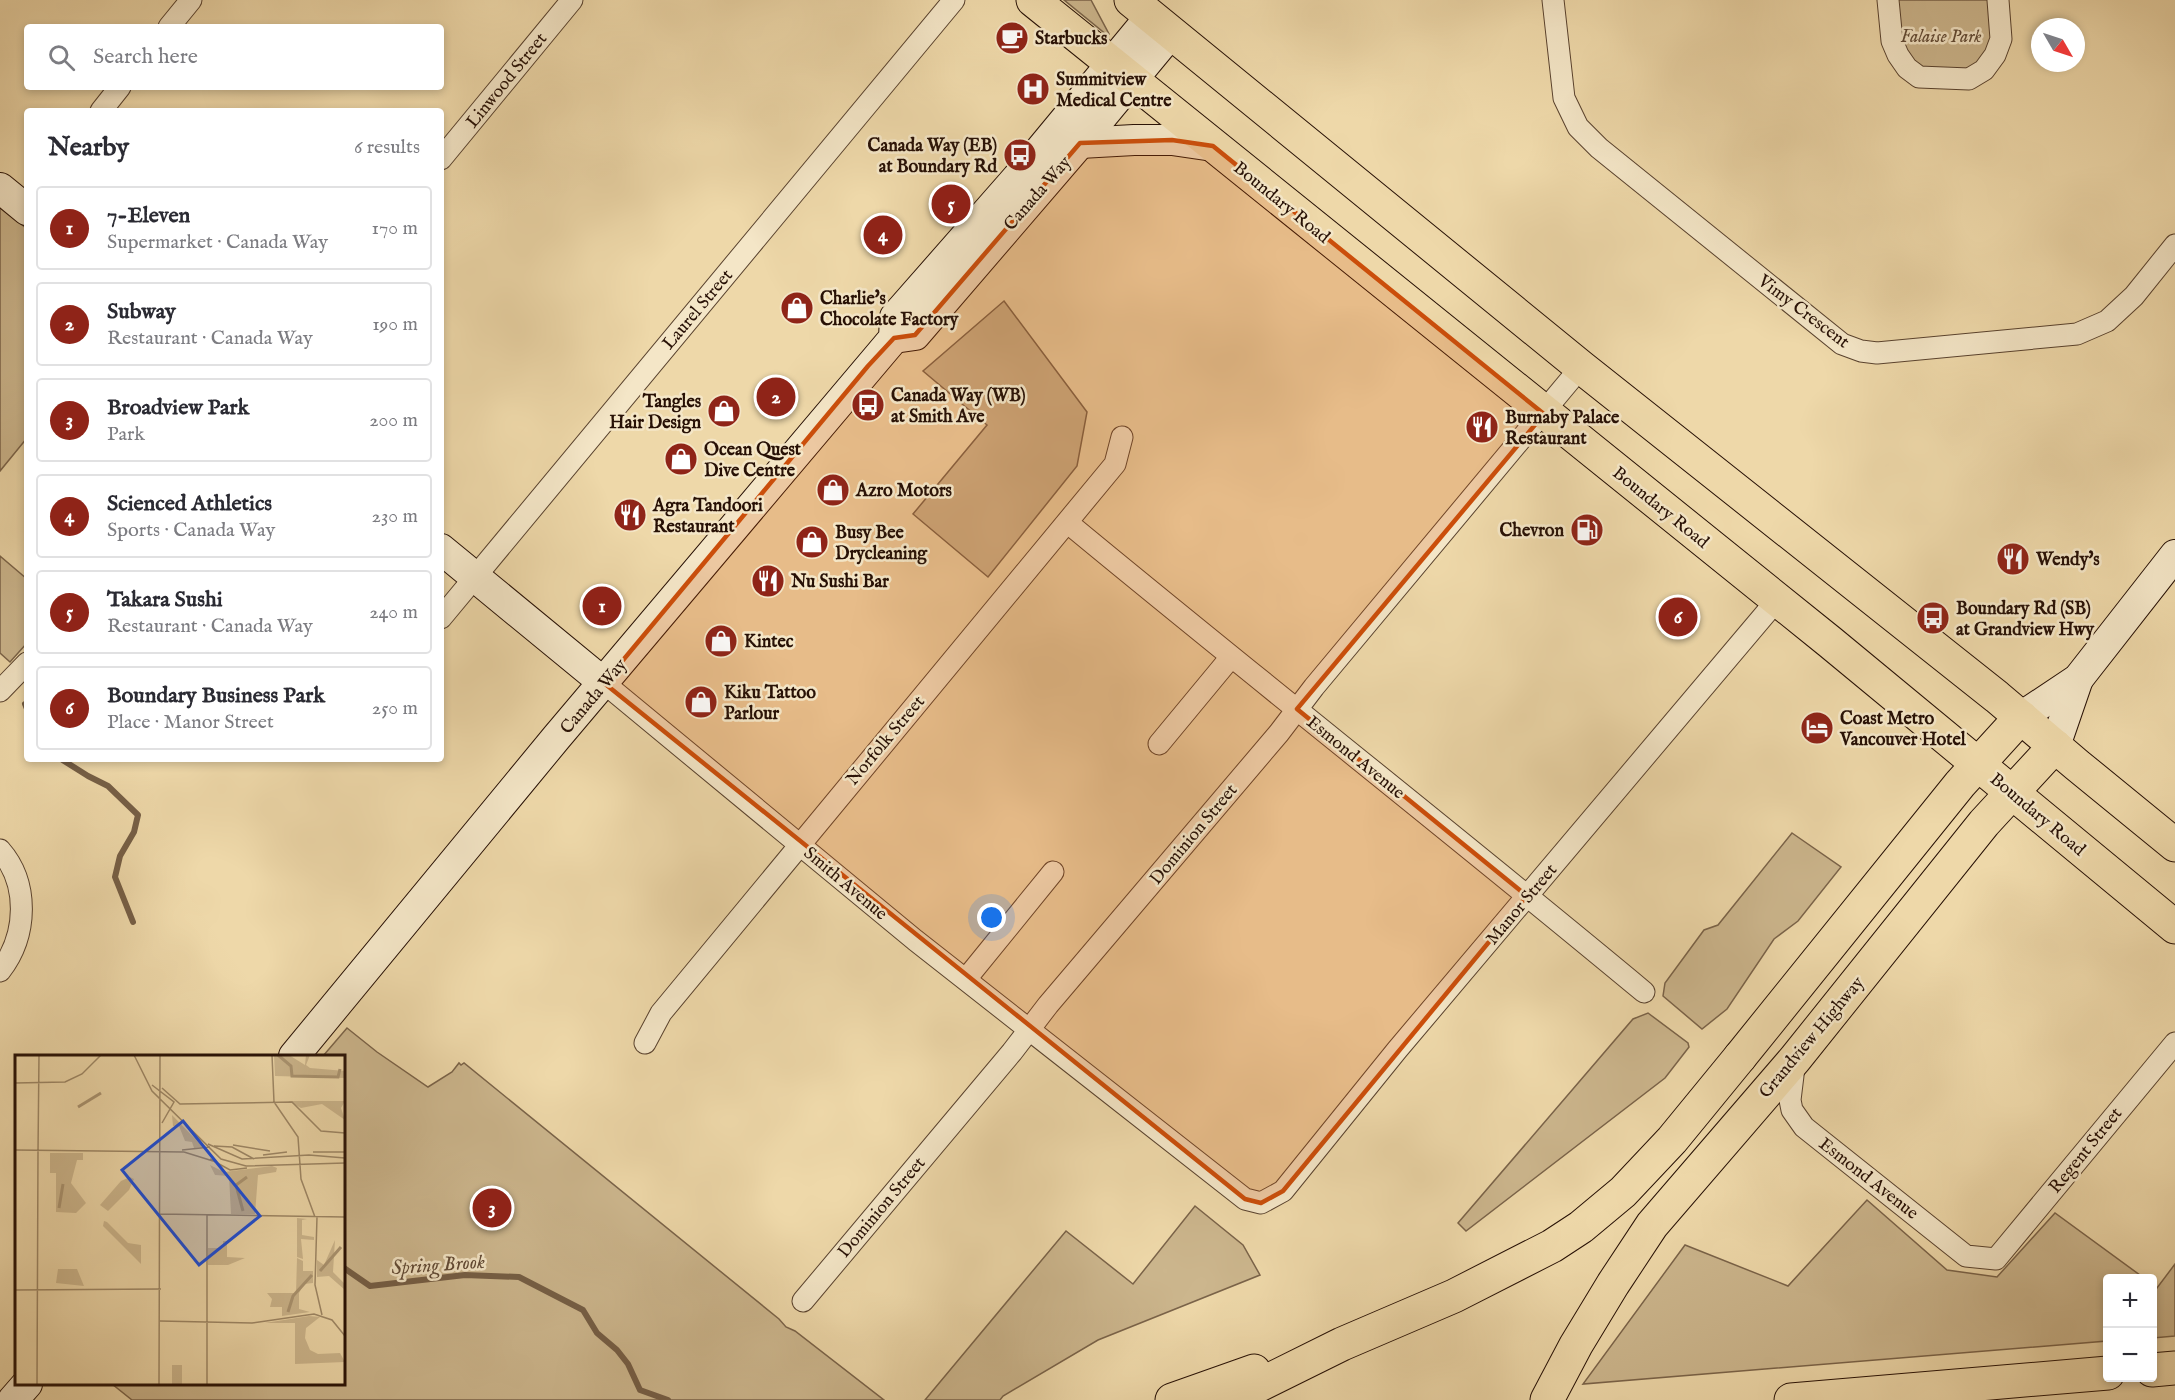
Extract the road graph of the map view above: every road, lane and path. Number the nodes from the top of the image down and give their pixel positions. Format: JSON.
{"nodes":[{"id":1,"x":191,"y":0,"type":"edge"},
{"id":2,"x":572,"y":0,"type":"edge"},
{"id":3,"x":954,"y":0,"type":"edge"},
{"id":4,"x":1032,"y":0,"type":"edge"},
{"id":5,"x":1553,"y":0,"type":"edge"},
{"id":6,"x":1888,"y":0,"type":"edge"},
{"id":7,"x":1998,"y":0,"type":"edge"},
{"id":8,"x":1151,"y":16,"type":"edge"},
{"id":9,"x":171,"y":24,"type":"edge"},
{"id":10,"x":1122,"y":72,"type":"junction"},
{"id":11,"x":118,"y":90,"type":"edge"},
{"id":12,"x":103,"y":108,"type":"edge"},
{"id":13,"x":1080,"y":143,"type":"junction"},
{"id":14,"x":1213,"y":146,"type":"junction"},
{"id":15,"x":444,"y":155,"type":"edge"},
{"id":16,"x":0,"y":188,"type":"edge"},
{"id":17,"x":24,"y":205,"type":"edge"},
{"id":18,"x":2175,"y":245,"type":"edge"},
{"id":19,"x":894,"y":338,"type":"junction"},
{"id":20,"x":1581,"y":367,"type":"junction"},
{"id":21,"x":1544,"y":414,"type":"junction"},
{"id":22,"x":1122,"y":437,"type":"dead end"},
{"id":23,"x":1068,"y":523,"type":"junction"},
{"id":24,"x":444,"y":551,"type":"edge"},
{"id":25,"x":2175,"y":555,"type":"edge"},
{"id":26,"x":475,"y":577,"type":"junction"},
{"id":27,"x":1777,"y":600,"type":"junction"},
{"id":28,"x":444,"y":614,"type":"edge"},
{"id":29,"x":1231,"y":657,"type":"junction"},
{"id":30,"x":24,"y":666,"type":"edge"},
{"id":31,"x":2078,"y":679,"type":"junction"},
{"id":32,"x":604,"y":683,"type":"junction"},
{"id":33,"x":0,"y":691,"type":"edge"},
{"id":34,"x":1297,"y":710,"type":"junction"},
{"id":35,"x":2021,"y":717,"type":"junction"},
{"id":36,"x":1158,"y":744,"type":"dead end"},
{"id":37,"x":2055,"y":746,"type":"junction"},
{"id":38,"x":1978,"y":764,"type":"junction"},
{"id":39,"x":2012,"y":794,"type":"junction"},
{"id":40,"x":800,"y":844,"type":"junction"},
{"id":41,"x":2175,"y":845,"type":"edge"},
{"id":42,"x":0,"y":849,"type":"edge"},
{"id":43,"x":1053,"y":872,"type":"dead end"},
{"id":44,"x":1527,"y":896,"type":"junction"},
{"id":45,"x":2175,"y":927,"type":"edge"},
{"id":46,"x":0,"y":970,"type":"edge"},
{"id":47,"x":966,"y":979,"type":"junction"},
{"id":48,"x":1644,"y":992,"type":"dead end"},
{"id":49,"x":1030,"y":1030,"type":"junction"},
{"id":50,"x":645,"y":1043,"type":"dead end"},
{"id":51,"x":2175,"y":1043,"type":"edge"},
{"id":52,"x":295,"y":1055,"type":"edge"},
{"id":53,"x":1795,"y":1059,"type":"junction"},
{"id":54,"x":1261,"y":1203,"type":"joint"},
{"id":55,"x":1996,"y":1259,"type":"joint"},
{"id":56,"x":803,"y":1301,"type":"dead end"},
{"id":57,"x":1342,"y":1344,"type":"junction"},
{"id":58,"x":2175,"y":1368,"type":"edge"},
{"id":59,"x":2157,"y":1370,"type":"edge"},
{"id":60,"x":2103,"y":1373,"type":"edge"},
{"id":61,"x":25,"y":1385,"type":"edge"},
{"id":62,"x":13,"y":1400,"type":"edge"},
{"id":63,"x":1172,"y":1400,"type":"edge"},
{"id":64,"x":1229,"y":1400,"type":"edge"},
{"id":65,"x":1547,"y":1400,"type":"edge"},
{"id":66,"x":1791,"y":1400,"type":"edge"}],
"edges":[{"from":1,"to":9,"type":"street"},
{"from":2,"to":15,"type":"street","name":"Linwood Street"},
{"from":3,"to":26,"type":"street","name":"Laurel Street"},
{"from":4,"to":10,"type":"main road","name":"Boundary Road"},
{"from":5,"to":18,"type":"street","name":"Vimy Crescent"},
{"from":6,"to":7,"type":"street"},
{"from":8,"to":10,"type":"main road","name":"Canada Way"},
{"from":8,"to":20,"type":"main road"},
{"from":10,"to":13,"type":"main road","name":"Canada Way"},
{"from":10,"to":14,"type":"main road","name":"Boundary Road"},
{"from":10,"to":19,"type":"main road","name":"Canada Way"},
{"from":11,"to":12,"type":"street"},
{"from":13,"to":14,"type":"main road"},
{"from":13,"to":19,"type":"main road","name":"Canada Way"},
{"from":14,"to":21,"type":"main road","name":"Boundary Road"},
{"from":16,"to":17,"type":"main road"},
{"from":19,"to":32,"type":"main road","name":"Canada Way"},
{"from":20,"to":21,"type":"street","name":"Dominion Street"},
{"from":20,"to":35,"type":"main road"},
{"from":21,"to":27,"type":"main road","name":"Boundary Road"},
{"from":21,"to":34,"type":"street","name":"Dominion Street"},
{"from":22,"to":23,"type":"street","name":"Norfolk Street"},
{"from":23,"to":29,"type":"street","name":"Esmond Avenue"},
{"from":23,"to":40,"type":"street","name":"Norfolk Street"},
{"from":24,"to":26,"type":"main road","name":"Smith Avenue"},
{"from":25,"to":31,"type":"main road","name":"Grandview Highway"},
{"from":26,"to":28,"type":"street","name":"Laurel Street"},
{"from":26,"to":32,"type":"main road","name":"Smith Avenue"},
{"from":27,"to":38,"type":"main road","name":"Boundary Road"},
{"from":27,"to":44,"type":"street","name":"Manor Street"},
{"from":29,"to":34,"type":"street","name":"Esmond Avenue"},
{"from":29,"to":36,"type":"street"},
{"from":30,"to":33,"type":"street"},
{"from":31,"to":35,"type":"main road","name":"Grandview Highway"},
{"from":31,"to":37,"type":"main road","name":"Grandview Highway"},
{"from":32,"to":40,"type":"street","name":"Smith Avenue"},
{"from":32,"to":52,"type":"main road","name":"Canada Way"},
{"from":34,"to":44,"type":"street","name":"Esmond Avenue"},
{"from":34,"to":49,"type":"street","name":"Dominion Street"},
{"from":35,"to":37,"type":"main road"},
{"from":35,"to":38,"type":"main road","name":"Grandview Highway"},
{"from":37,"to":39,"type":"main road","name":"Grandview Highway"},
{"from":37,"to":41,"type":"main road"},
{"from":38,"to":39,"type":"main road","name":"Boundary Road"},
{"from":38,"to":57,"type":"main road","name":"Grandview Highway"},
{"from":39,"to":45,"type":"main road","name":"Boundary Road"},
{"from":39,"to":53,"type":"main road","name":"Grandview Highway"},
{"from":40,"to":47,"type":"street","name":"Smith Avenue"},
{"from":40,"to":50,"type":"street","name":"Norfolk Street"},
{"from":42,"to":46,"type":"street"},
{"from":43,"to":47,"type":"street"},
{"from":44,"to":48,"type":"street","name":"Esmond Avenue"},
{"from":44,"to":54,"type":"street","name":"Manor Street"},
{"from":47,"to":49,"type":"street","name":"Smith Avenue"},
{"from":49,"to":54,"type":"street","name":"Smith Avenue"},
{"from":49,"to":56,"type":"street","name":"Dominion Street"},
{"from":51,"to":55,"type":"street","name":"Regent Street"},
{"from":53,"to":55,"type":"street","name":"Esmond Avenue"},
{"from":53,"to":65,"type":"main road","name":"Grandview Highway"},
{"from":57,"to":63,"type":"main road"},
{"from":57,"to":64,"type":"main road"},
{"from":58,"to":59,"type":"main road"},
{"from":60,"to":66,"type":"main road"},
{"from":61,"to":62,"type":"main road"}]}
